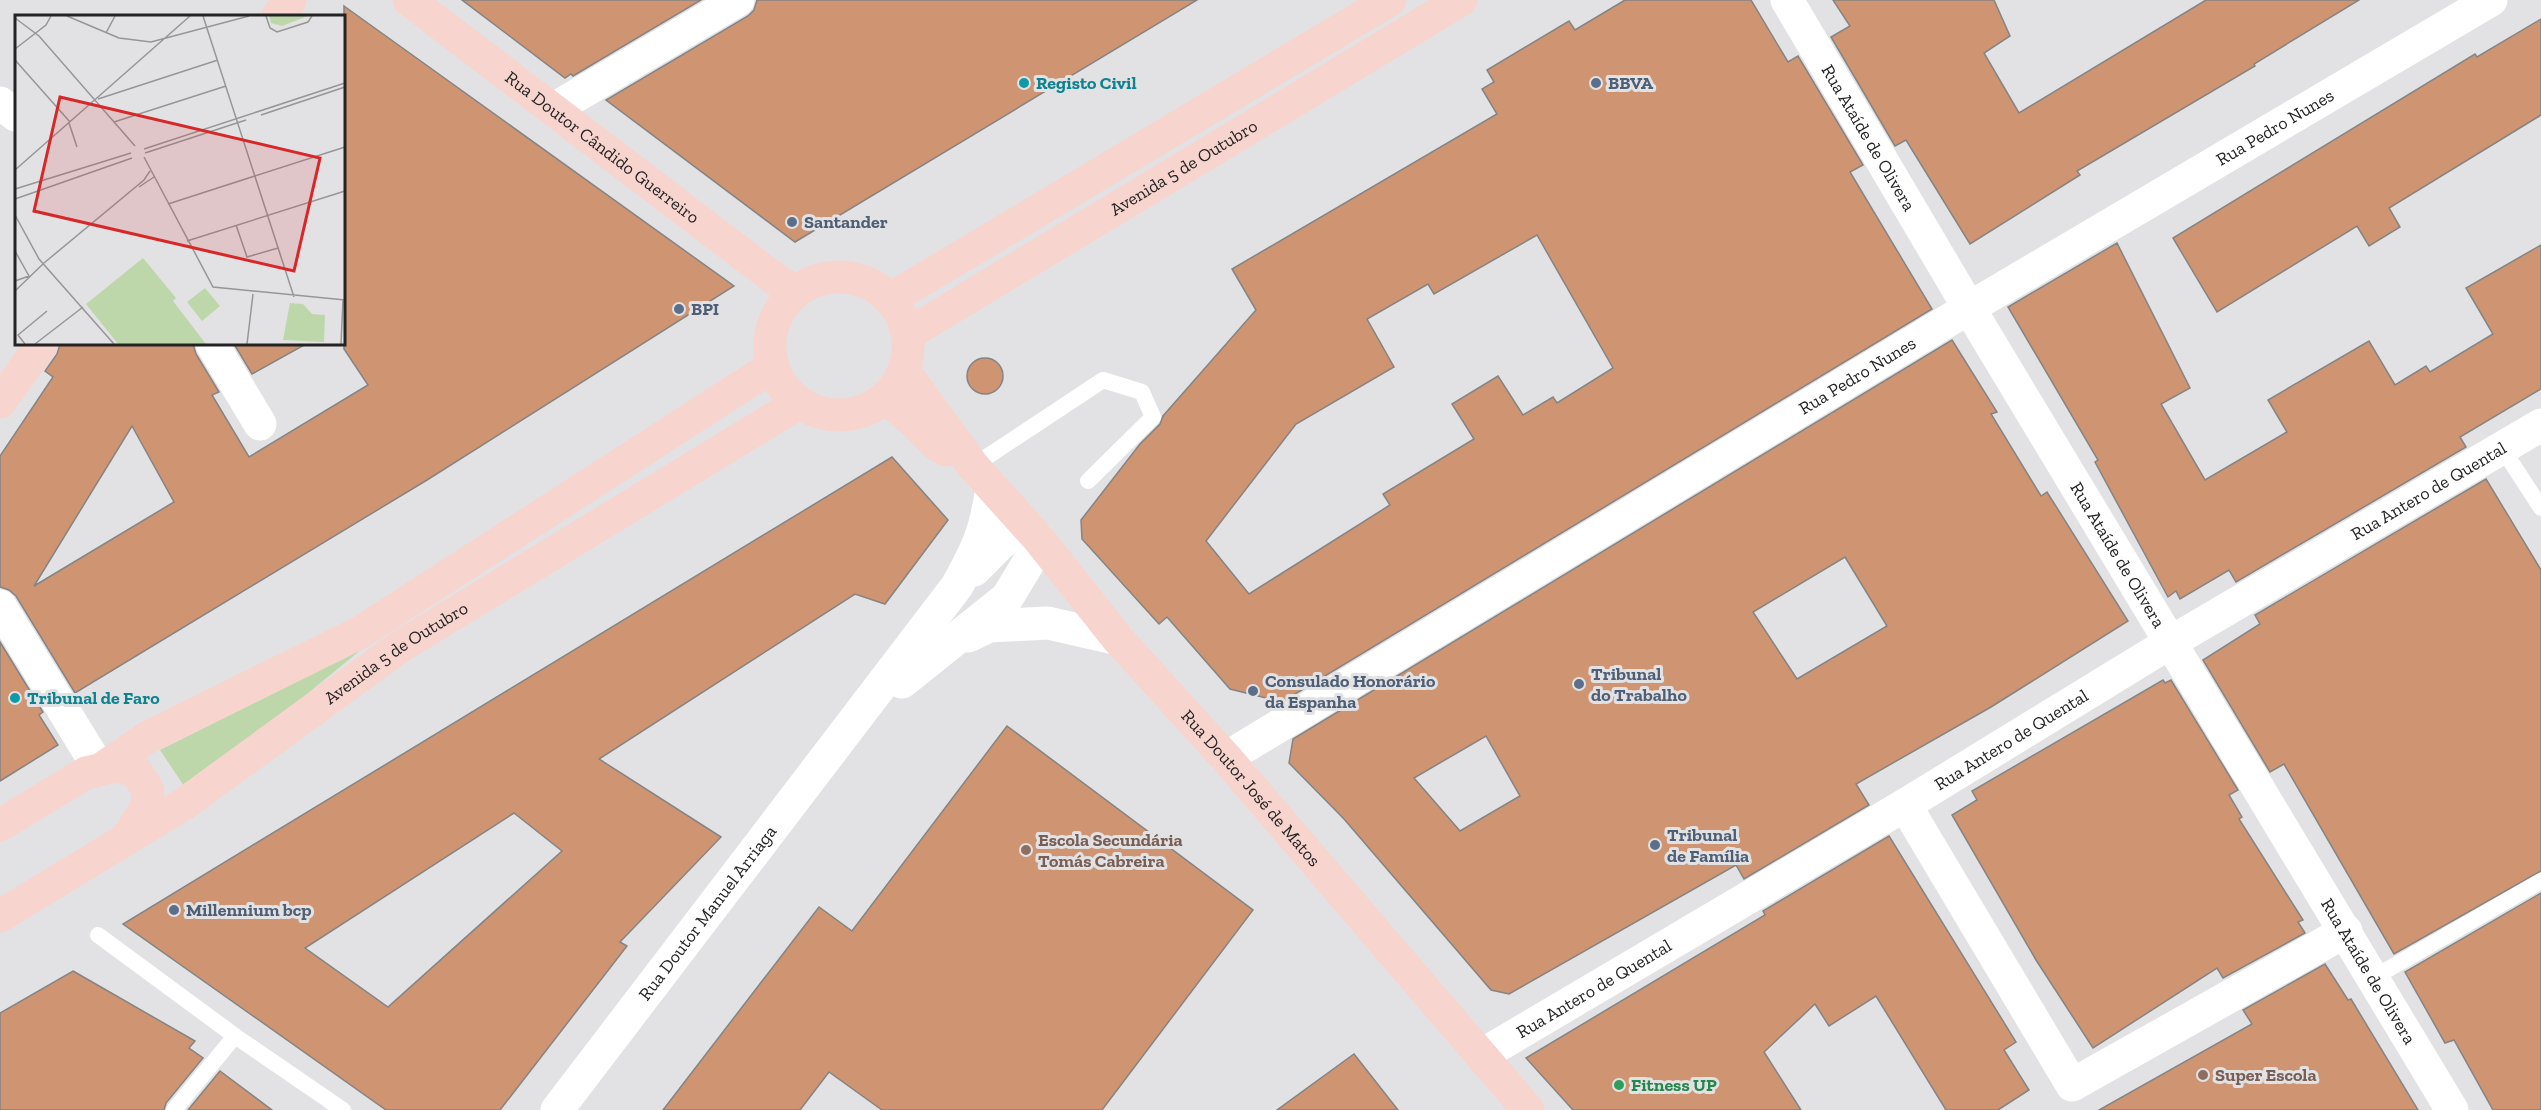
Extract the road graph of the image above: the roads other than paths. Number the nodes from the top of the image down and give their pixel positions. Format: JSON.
{"nodes":[{"id":1,"x":290,"y":0,"type":"edge"},
{"id":2,"x":409,"y":0,"type":"edge"},
{"id":3,"x":738,"y":0,"type":"edge"},
{"id":4,"x":1390,"y":0,"type":"edge"},
{"id":5,"x":1461,"y":0,"type":"edge"},
{"id":6,"x":1787,"y":0,"type":"edge"},
{"id":7,"x":2491,"y":0,"type":"edge"},
{"id":8,"x":279,"y":15,"type":"edge"},
{"id":9,"x":0,"y":103,"type":"edge"},
{"id":10,"x":554,"y":109,"type":"junction"},
{"id":11,"x":15,"y":114,"type":"edge"},
{"id":12,"x":796,"y":292,"type":"junction"},
{"id":13,"x":890,"y":298,"type":"junction"},
{"id":14,"x":1970,"y":308,"type":"junction"},
{"id":15,"x":908,"y":334,"type":"junction"},
{"id":16,"x":41,"y":345,"type":"edge"},
{"id":17,"x":213,"y":345,"type":"edge"},
{"id":18,"x":773,"y":366,"type":"junction"},
{"id":19,"x":904,"y":371,"type":"junction"},
{"id":20,"x":885,"y":398,"type":"junction"},
{"id":21,"x":0,"y":402,"type":"edge"},
{"id":22,"x":799,"y":403,"type":"junction"},
{"id":23,"x":260,"y":424,"type":"dead end"},
{"id":24,"x":2541,"y":425,"type":"edge"},
{"id":25,"x":2502,"y":448,"type":"junction"},
{"id":26,"x":982,"y":476,"type":"junction"},
{"id":27,"x":1088,"y":481,"type":"dead end"},
{"id":28,"x":2541,"y":508,"type":"edge"},
{"id":29,"x":1033,"y":533,"type":"junction"},
{"id":30,"x":957,"y":586,"type":"junction"},
{"id":31,"x":0,"y":606,"type":"edge"},
{"id":32,"x":1118,"y":639,"type":"junction"},
{"id":33,"x":2171,"y":642,"type":"junction"},
{"id":34,"x":940,"y":650,"type":"junction"},
{"id":35,"x":859,"y":718,"type":"junction"},
{"id":36,"x":1226,"y":758,"type":"junction"},
{"id":37,"x":100,"y":770,"type":"junction"},
{"id":38,"x":1905,"y":805,"type":"junction"},
{"id":39,"x":0,"y":825,"type":"edge"},
{"id":40,"x":126,"y":839,"type":"junction"},
{"id":41,"x":2541,"y":881,"type":"edge"},
{"id":42,"x":0,"y":916,"type":"edge"},
{"id":43,"x":2346,"y":931,"type":"junction"},
{"id":44,"x":98,"y":935,"type":"dead end"},
{"id":45,"x":2373,"y":978,"type":"junction"},
{"id":46,"x":235,"y":1036,"type":"junction"},
{"id":47,"x":1482,"y":1055,"type":"junction"},
{"id":48,"x":174,"y":1110,"type":"edge"},
{"id":49,"x":343,"y":1110,"type":"edge"},
{"id":50,"x":557,"y":1110,"type":"edge"},
{"id":51,"x":1528,"y":1110,"type":"edge"},
{"id":52,"x":2452,"y":1110,"type":"edge"}],
"edges":[{"from":1,"to":8,"type":"main road"},
{"from":2,"to":10,"type":"main road","name":"Rua Doutor Cândido Guerreiro"},
{"from":3,"to":10,"type":"street"},
{"from":4,"to":13,"type":"main road","name":"Avenida 5 de Outubro"},
{"from":5,"to":15,"type":"main road","name":"Avenida 5 de Outubro"},
{"from":6,"to":14,"type":"street","name":"Rua Ataíde de Olivera"},
{"from":7,"to":14,"type":"street","name":"Rua Pedro Nunes"},
{"from":9,"to":11,"type":"street"},
{"from":10,"to":12,"type":"main road","name":"Rua Doutor Cândido Guerreiro"},
{"from":12,"to":13,"type":"main road"},
{"from":12,"to":18,"type":"main road"},
{"from":13,"to":15,"type":"main road"},
{"from":14,"to":33,"type":"street","name":"Rua Ataíde de Olivera"},
{"from":14,"to":36,"type":"street","name":"Rua Pedro Nunes"},
{"from":15,"to":19,"type":"main road"},
{"from":16,"to":21,"type":"main road"},
{"from":17,"to":23,"type":"street"},
{"from":18,"to":22,"type":"main road"},
{"from":18,"to":37,"type":"main road","name":"Avenida 5 de Outubro"},
{"from":19,"to":20,"type":"main road"},
{"from":19,"to":26,"type":"main road","name":"Rua Doutor José de Matos"},
{"from":20,"to":22,"type":"main road"},
{"from":20,"to":26,"type":"main road","name":"Rua Doutor José de Matos"},
{"from":22,"to":40,"type":"main road","name":"Avenida 5 de Outubro"},
{"from":24,"to":25,"type":"street","name":"Rua Antero de Quental"},
{"from":25,"to":28,"type":"lane"},
{"from":25,"to":33,"type":"street","name":"Rua Antero de Quental"},
{"from":26,"to":27,"type":"lane"},
{"from":26,"to":29,"type":"main road","name":"Rua Doutor José de Matos"},
{"from":26,"to":30,"type":"street","name":"Rua Doutor Manuel Arriaga"},
{"from":29,"to":30,"type":"street","name":"Rua Doutor Manuel Arriaga"},
{"from":29,"to":32,"type":"main road","name":"Rua Doutor José de Matos"},
{"from":29,"to":34,"type":"street","name":"Rua Doutor Manuel Arriaga"},
{"from":30,"to":35,"type":"street","name":"Rua Doutor Manuel Arriaga"},
{"from":31,"to":37,"type":"street"},
{"from":32,"to":34,"type":"street","name":"Rua Doutor Manuel Arriaga"},
{"from":32,"to":36,"type":"main road","name":"Rua Doutor José de Matos"},
{"from":33,"to":38,"type":"street","name":"Rua Antero de Quental"},
{"from":33,"to":43,"type":"street","name":"Rua Ataíde de Olivera"},
{"from":34,"to":35,"type":"street","name":"Rua Doutor Manuel Arriaga"},
{"from":35,"to":50,"type":"street","name":"Rua Doutor Manuel Arriaga"},
{"from":36,"to":47,"type":"main road","name":"Rua Doutor José de Matos"},
{"from":37,"to":39,"type":"main road","name":"Avenida 5 de Outubro"},
{"from":37,"to":40,"type":"main road"},
{"from":38,"to":43,"type":"street"},
{"from":38,"to":47,"type":"street","name":"Rua Antero de Quental"},
{"from":40,"to":42,"type":"main road","name":"Avenida 5 de Outubro"},
{"from":41,"to":45,"type":"lane"},
{"from":43,"to":45,"type":"street","name":"Rua Ataíde de Olivera"},
{"from":44,"to":46,"type":"lane"},
{"from":45,"to":52,"type":"street","name":"Rua Ataíde de Olivera"},
{"from":46,"to":48,"type":"lane"},
{"from":46,"to":49,"type":"lane"},
{"from":47,"to":51,"type":"main road","name":"Rua Doutor José de Matos"}]}
